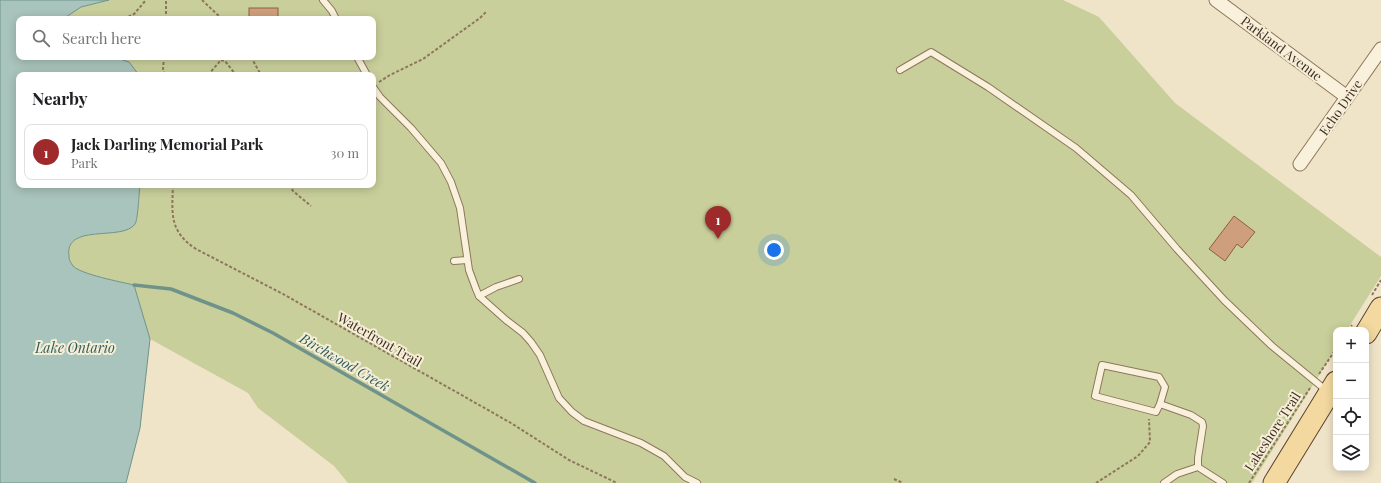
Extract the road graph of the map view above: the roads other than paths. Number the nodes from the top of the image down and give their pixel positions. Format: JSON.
{"nodes":[{"id":1,"x":323,"y":0,"type":"edge"},
{"id":2,"x":1216,"y":0,"type":"edge"},
{"id":3,"x":334,"y":16,"type":"edge"},
{"id":4,"x":1381,"y":49,"type":"edge"},
{"id":5,"x":359,"y":60,"type":"edge"},
{"id":6,"x":900,"y":70,"type":"dead end"},
{"id":7,"x":365,"y":72,"type":"edge"},
{"id":8,"x":376,"y":91,"type":"edge"},
{"id":9,"x":1347,"y":97,"type":"junction"},
{"id":10,"x":1300,"y":164,"type":"dead end"},
{"id":11,"x":467,"y":260,"type":"junction"},
{"id":12,"x":454,"y":261,"type":"dead end"},
{"id":13,"x":519,"y":279,"type":"dead end"},
{"id":14,"x":480,"y":296,"type":"junction"},
{"id":15,"x":1381,"y":308,"type":"edge"},
{"id":16,"x":1369,"y":328,"type":"edge"},
{"id":17,"x":1324,"y":383,"type":"edge"},
{"id":18,"x":1160,"y":404,"type":"junction"},
{"id":19,"x":1198,"y":467,"type":"junction"},
{"id":20,"x":697,"y":483,"type":"edge"},
{"id":21,"x":1164,"y":483,"type":"edge"},
{"id":22,"x":1224,"y":483,"type":"edge"},
{"id":23,"x":1274,"y":483,"type":"edge"}],
"edges":[{"from":1,"to":3,"type":"lane"},
{"from":2,"to":9,"type":"street","name":"Parkland Avenue"},
{"from":4,"to":9,"type":"street","name":"Echo Drive"},
{"from":5,"to":7,"type":"lane"},
{"from":6,"to":17,"type":"lane"},
{"from":8,"to":11,"type":"lane"},
{"from":9,"to":10,"type":"street","name":"Echo Drive"},
{"from":11,"to":12,"type":"lane"},
{"from":11,"to":14,"type":"lane"},
{"from":13,"to":14,"type":"lane"},
{"from":14,"to":20,"type":"lane"},
{"from":15,"to":16,"type":"main road"},
{"from":17,"to":23,"type":"main road"},
{"from":18,"to":18,"type":"lane"},
{"from":18,"to":19,"type":"lane"},
{"from":19,"to":21,"type":"lane"},
{"from":19,"to":22,"type":"lane"}]}
